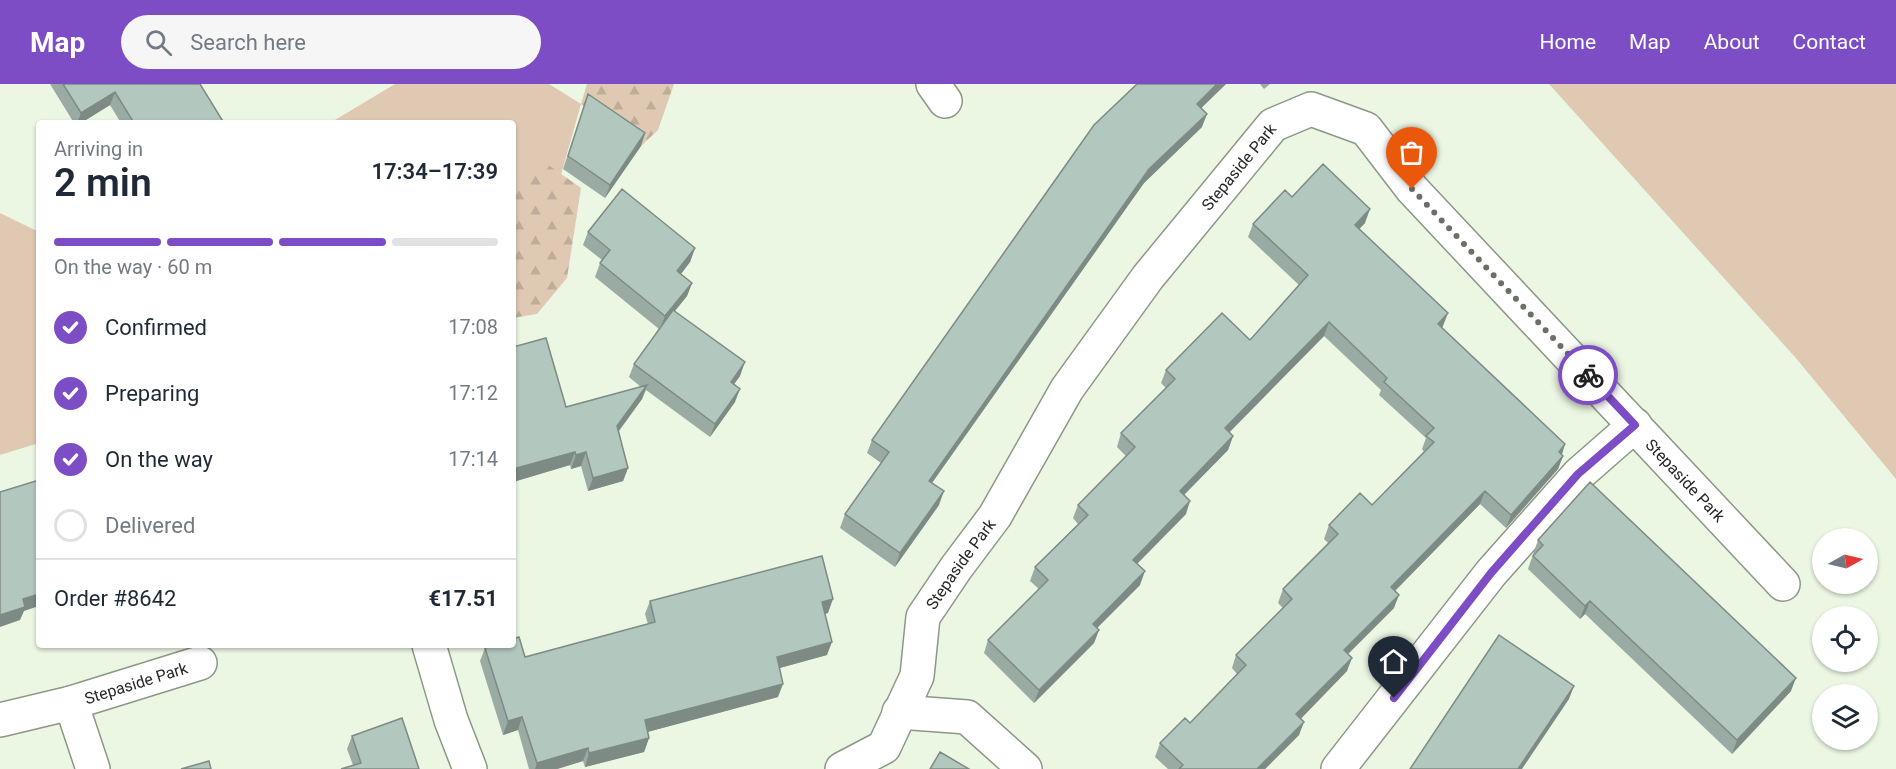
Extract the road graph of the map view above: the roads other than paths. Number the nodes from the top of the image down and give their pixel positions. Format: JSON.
{"nodes":[{"id":1,"x":1635,"y":425,"type":"junction"},
{"id":2,"x":1784,"y":584,"type":"dead end"},
{"id":3,"x":430,"y":648,"type":"edge"},
{"id":4,"x":200,"y":663,"type":"dead end"},
{"id":5,"x":71,"y":703,"type":"junction"},
{"id":6,"x":899,"y":712,"type":"junction"},
{"id":7,"x":0,"y":720,"type":"edge"},
{"id":8,"x":93,"y":769,"type":"edge"},
{"id":9,"x":470,"y":769,"type":"edge"},
{"id":10,"x":842,"y":769,"type":"edge"},
{"id":11,"x":1025,"y":769,"type":"edge"},
{"id":12,"x":1338,"y":769,"type":"edge"}],
"edges":[{"from":1,"to":2,"type":"street","name":"Stepaside Park"},
{"from":1,"to":6,"type":"street","name":"Stepaside Park"},
{"from":1,"to":12,"type":"street"},
{"from":3,"to":9,"type":"street"},
{"from":4,"to":5,"type":"street","name":"Stepaside Park"},
{"from":5,"to":7,"type":"street","name":"Stepaside Park"},
{"from":5,"to":8,"type":"street","name":"Stepaside Park"},
{"from":6,"to":10,"type":"street","name":"Stepaside Park"},
{"from":6,"to":11,"type":"street"}]}
